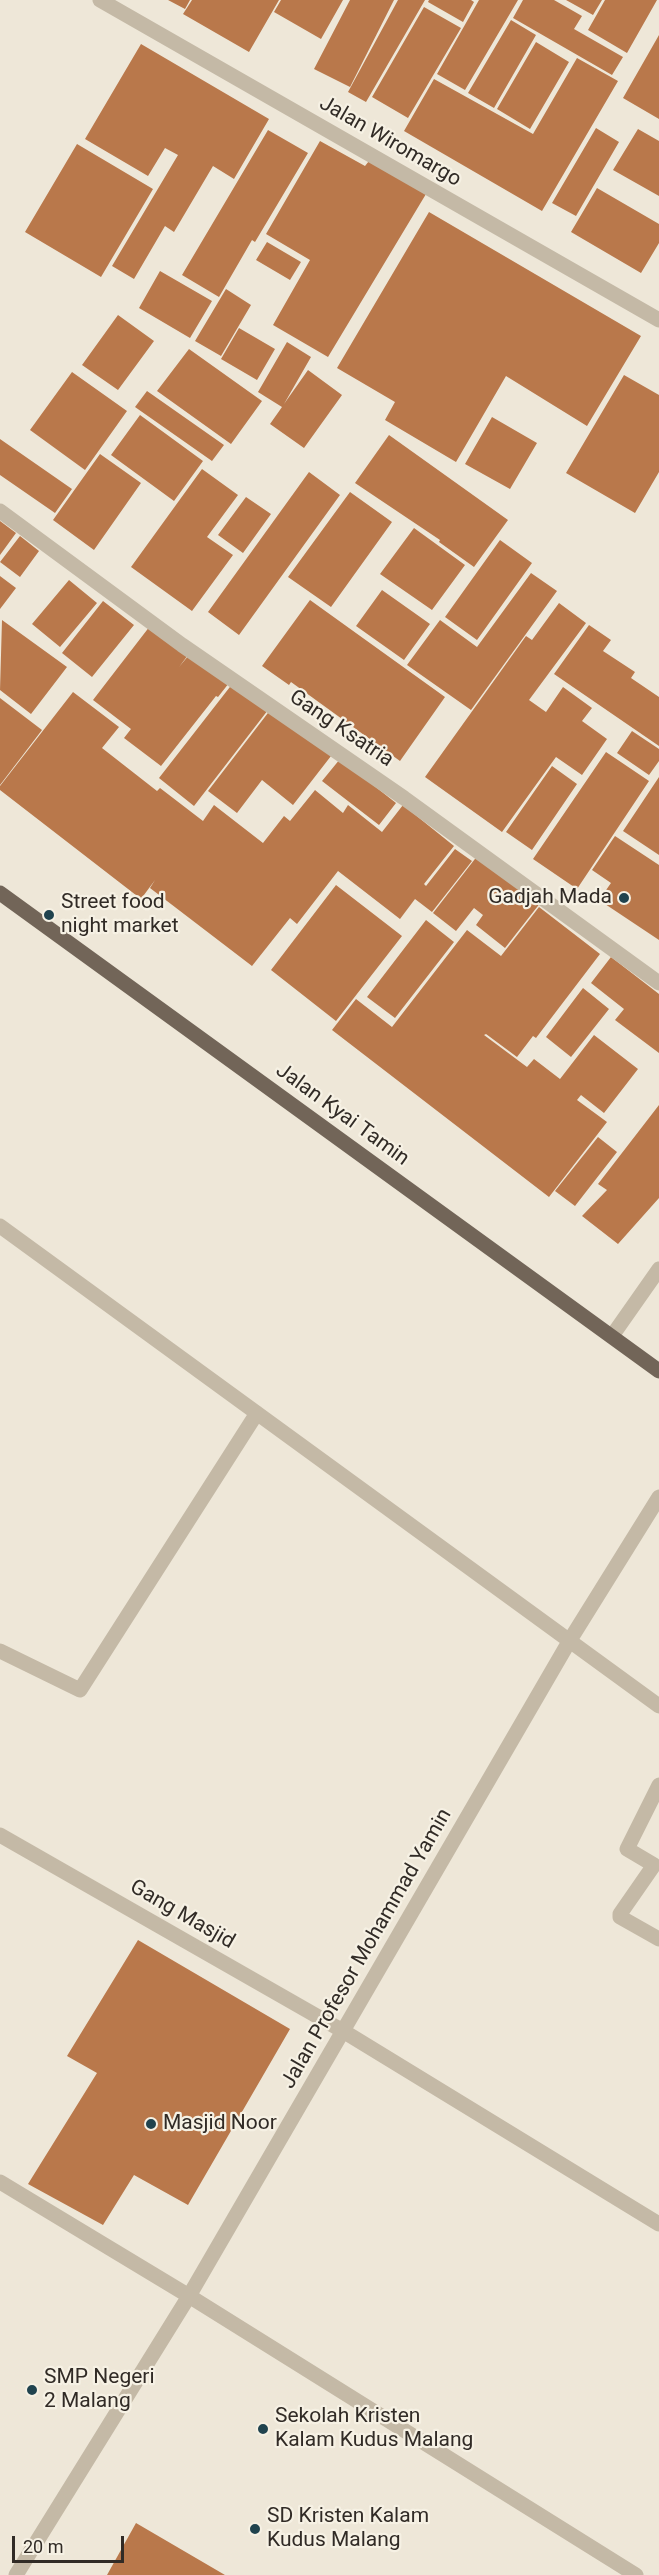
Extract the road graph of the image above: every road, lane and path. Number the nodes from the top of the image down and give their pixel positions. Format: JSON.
{"nodes":[{"id":1,"x":100,"y":0,"type":"edge"},
{"id":2,"x":659,"y":320,"type":"edge"},
{"id":3,"x":0,"y":511,"type":"edge"},
{"id":4,"x":0,"y":893,"type":"edge"},
{"id":5,"x":659,"y":983,"type":"edge"},
{"id":6,"x":0,"y":1226,"type":"edge"},
{"id":7,"x":659,"y":1269,"type":"edge"},
{"id":8,"x":612,"y":1336,"type":"junction"},
{"id":9,"x":659,"y":1371,"type":"edge"},
{"id":10,"x":257,"y":1413,"type":"junction"},
{"id":11,"x":659,"y":1497,"type":"edge"},
{"id":12,"x":570,"y":1640,"type":"junction"},
{"id":13,"x":0,"y":1651,"type":"edge"},
{"id":14,"x":659,"y":1706,"type":"edge"},
{"id":15,"x":659,"y":1785,"type":"edge"},
{"id":16,"x":0,"y":1835,"type":"edge"},
{"id":17,"x":659,"y":1939,"type":"edge"},
{"id":18,"x":343,"y":2031,"type":"junction"},
{"id":19,"x":0,"y":2182,"type":"edge"},
{"id":20,"x":659,"y":2224,"type":"edge"},
{"id":21,"x":189,"y":2296,"type":"junction"},
{"id":22,"x":18,"y":2574,"type":"edge"},
{"id":23,"x":636,"y":2575,"type":"edge"}],
"edges":[{"from":1,"to":2,"type":"street","name":"Jalan Wiromargo"},
{"from":3,"to":5,"type":"street","name":"Gang Ksatria"},
{"from":4,"to":8,"type":"main road","name":"Jalan Kyai Tamin"},
{"from":6,"to":10,"type":"street"},
{"from":7,"to":8,"type":"street"},
{"from":8,"to":9,"type":"main road","name":"Jalan Kyai Tamin"},
{"from":10,"to":12,"type":"street"},
{"from":10,"to":13,"type":"street"},
{"from":11,"to":12,"type":"street","name":"Jalan Profesor Mohammad Yamin"},
{"from":12,"to":14,"type":"street"},
{"from":12,"to":18,"type":"street","name":"Jalan Profesor Mohammad Yamin"},
{"from":15,"to":17,"type":"street"},
{"from":16,"to":18,"type":"street","name":"Gang Masjid"},
{"from":18,"to":20,"type":"street","name":"Gang Masjid"},
{"from":18,"to":21,"type":"street","name":"Jalan Profesor Mohammad Yamin"},
{"from":19,"to":21,"type":"street"},
{"from":21,"to":22,"type":"street","name":"Jalan Profesor Mohammad Yamin"},
{"from":21,"to":23,"type":"street"}]}
